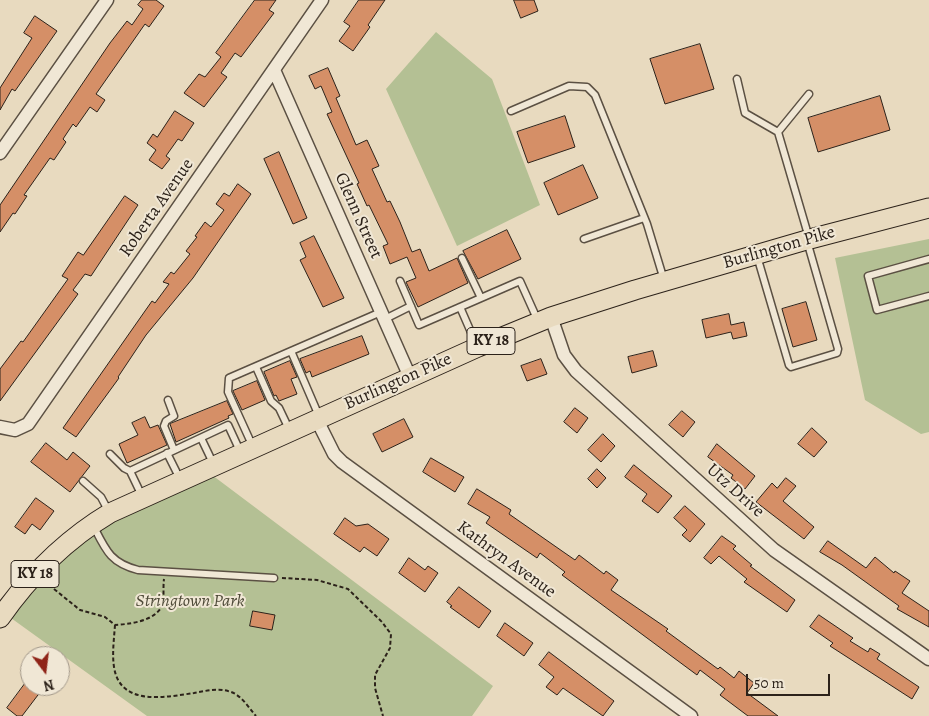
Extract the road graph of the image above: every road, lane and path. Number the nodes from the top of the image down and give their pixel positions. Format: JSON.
{"nodes":[{"id":1,"x":107,"y":0,"type":"edge"},
{"id":2,"x":322,"y":0,"type":"edge"},
{"id":3,"x":274,"y":70,"type":"junction"},
{"id":4,"x":737,"y":79,"type":"dead end"},
{"id":5,"x":808,"y":94,"type":"dead end"},
{"id":6,"x":511,"y":111,"type":"dead end"},
{"id":7,"x":778,"y":132,"type":"junction"},
{"id":8,"x":2,"y":148,"type":"edge"},
{"id":9,"x":928,"y":211,"type":"edge"},
{"id":10,"x":644,"y":218,"type":"junction"},
{"id":11,"x":584,"y":239,"type":"dead end"},
{"id":12,"x":808,"y":240,"type":"junction"},
{"id":13,"x":757,"y":255,"type":"junction"},
{"id":14,"x":462,"y":258,"type":"dead end"},
{"id":15,"x":929,"y":259,"type":"edge"},
{"id":16,"x":400,"y":281,"type":"dead end"},
{"id":17,"x":664,"y":281,"type":"junction"},
{"id":18,"x":929,"y":296,"type":"edge"},
{"id":19,"x":481,"y":298,"type":"junction"},
{"id":20,"x":411,"y":306,"type":"junction"},
{"id":21,"x":460,"y":307,"type":"junction"},
{"id":22,"x":383,"y":315,"type":"junction"},
{"id":23,"x":545,"y":320,"type":"junction"},
{"id":24,"x":478,"y":347,"type":"junction"},
{"id":25,"x":291,"y":352,"type":"junction"},
{"id":26,"x":256,"y":366,"type":"junction"},
{"id":27,"x":410,"y":377,"type":"junction"},
{"id":28,"x":168,"y":400,"type":"dead end"},
{"id":29,"x":318,"y":418,"type":"junction"},
{"id":30,"x":0,"y":426,"type":"edge"},
{"id":31,"x":290,"y":430,"type":"junction"},
{"id":32,"x":201,"y":438,"type":"junction"},
{"id":33,"x":174,"y":450,"type":"junction"},
{"id":34,"x":247,"y":450,"type":"junction"},
{"id":35,"x":167,"y":453,"type":"junction"},
{"id":36,"x":110,"y":454,"type":"dead end"},
{"id":37,"x":214,"y":465,"type":"junction"},
{"id":38,"x":130,"y":470,"type":"junction"},
{"id":39,"x":180,"y":480,"type":"junction"},
{"id":40,"x":83,"y":481,"type":"dead end"},
{"id":41,"x":143,"y":497,"type":"junction"},
{"id":42,"x":110,"y":513,"type":"junction"},
{"id":43,"x":92,"y":524,"type":"junction"},
{"id":44,"x":164,"y":571,"type":"junction"},
{"id":45,"x":274,"y":578,"type":"joint"},
{"id":46,"x":54,"y":589,"type":"dead end"},
{"id":47,"x":0,"y":618,"type":"edge"},
{"id":48,"x":115,"y":625,"type":"junction"},
{"id":49,"x":929,"y":659,"type":"edge"},
{"id":50,"x":256,"y":716,"type":"edge"},
{"id":51,"x":383,"y":716,"type":"edge"},
{"id":52,"x":691,"y":716,"type":"edge"}],
"edges":[{"from":1,"to":8,"type":"street"},
{"from":2,"to":3,"type":"street","name":"Roberta Avenue"},
{"from":3,"to":22,"type":"street","name":"Glenn Street"},
{"from":3,"to":30,"type":"street","name":"Roberta Avenue"},
{"from":4,"to":7,"type":"lane"},
{"from":5,"to":7,"type":"lane"},
{"from":6,"to":10,"type":"lane"},
{"from":7,"to":12,"type":"lane"},
{"from":9,"to":12,"type":"main road","name":"Burlington Pike","number":"KY 18"},
{"from":10,"to":11,"type":"lane"},
{"from":10,"to":17,"type":"lane"},
{"from":12,"to":13,"type":"main road","name":"Burlington Pike","number":"KY 18"},
{"from":12,"to":13,"type":"lane"},
{"from":13,"to":17,"type":"main road","name":"Burlington Pike","number":"KY 18"},
{"from":14,"to":19,"type":"lane"},
{"from":15,"to":18,"type":"lane"},
{"from":16,"to":20,"type":"lane"},
{"from":17,"to":23,"type":"main road","name":"Burlington Pike","number":"KY 18"},
{"from":19,"to":21,"type":"lane"},
{"from":19,"to":23,"type":"lane"},
{"from":20,"to":21,"type":"lane"},
{"from":20,"to":22,"type":"lane"},
{"from":21,"to":24,"type":"lane"},
{"from":22,"to":25,"type":"lane"},
{"from":22,"to":27,"type":"street","name":"Glenn Street"},
{"from":23,"to":24,"type":"main road","name":"Burlington Pike","number":"KY 18"},
{"from":23,"to":49,"type":"street","name":"Utz Drive"},
{"from":24,"to":27,"type":"main road","name":"Burlington Pike","number":"KY 18"},
{"from":25,"to":26,"type":"lane"},
{"from":25,"to":29,"type":"lane"},
{"from":26,"to":31,"type":"lane"},
{"from":26,"to":34,"type":"lane"},
{"from":27,"to":29,"type":"main road","name":"Burlington Pike","number":"KY 18"},
{"from":28,"to":33,"type":"lane"},
{"from":29,"to":31,"type":"main road","name":"Burlington Pike","number":"KY 18"},
{"from":29,"to":52,"type":"street","name":"Kathryn Avenue"},
{"from":31,"to":34,"type":"main road","name":"Burlington Pike","number":"KY 18"},
{"from":32,"to":33,"type":"lane"},
{"from":32,"to":34,"type":"lane"},
{"from":32,"to":37,"type":"lane"},
{"from":33,"to":35,"type":"lane"},
{"from":34,"to":37,"type":"main road","name":"Burlington Pike","number":"KY 18"},
{"from":35,"to":38,"type":"lane"},
{"from":35,"to":39,"type":"lane"},
{"from":36,"to":38,"type":"lane"},
{"from":37,"to":39,"type":"main road","name":"Burlington Pike","number":"KY 18"},
{"from":38,"to":41,"type":"lane"},
{"from":39,"to":41,"type":"main road","name":"Burlington Pike","number":"KY 18"},
{"from":40,"to":42,"type":"lane"},
{"from":41,"to":42,"type":"main road","name":"Burlington Pike","number":"KY 18"},
{"from":42,"to":43,"type":"main road","name":"Burlington Pike","number":"KY 18"},
{"from":43,"to":44,"type":"lane"},
{"from":43,"to":47,"type":"main road","name":"Burlington Pike","number":"KY 18"},
{"from":44,"to":45,"type":"lane"},
{"from":44,"to":48,"type":"path"},
{"from":45,"to":51,"type":"path"},
{"from":46,"to":48,"type":"path"},
{"from":48,"to":50,"type":"path"}]}
